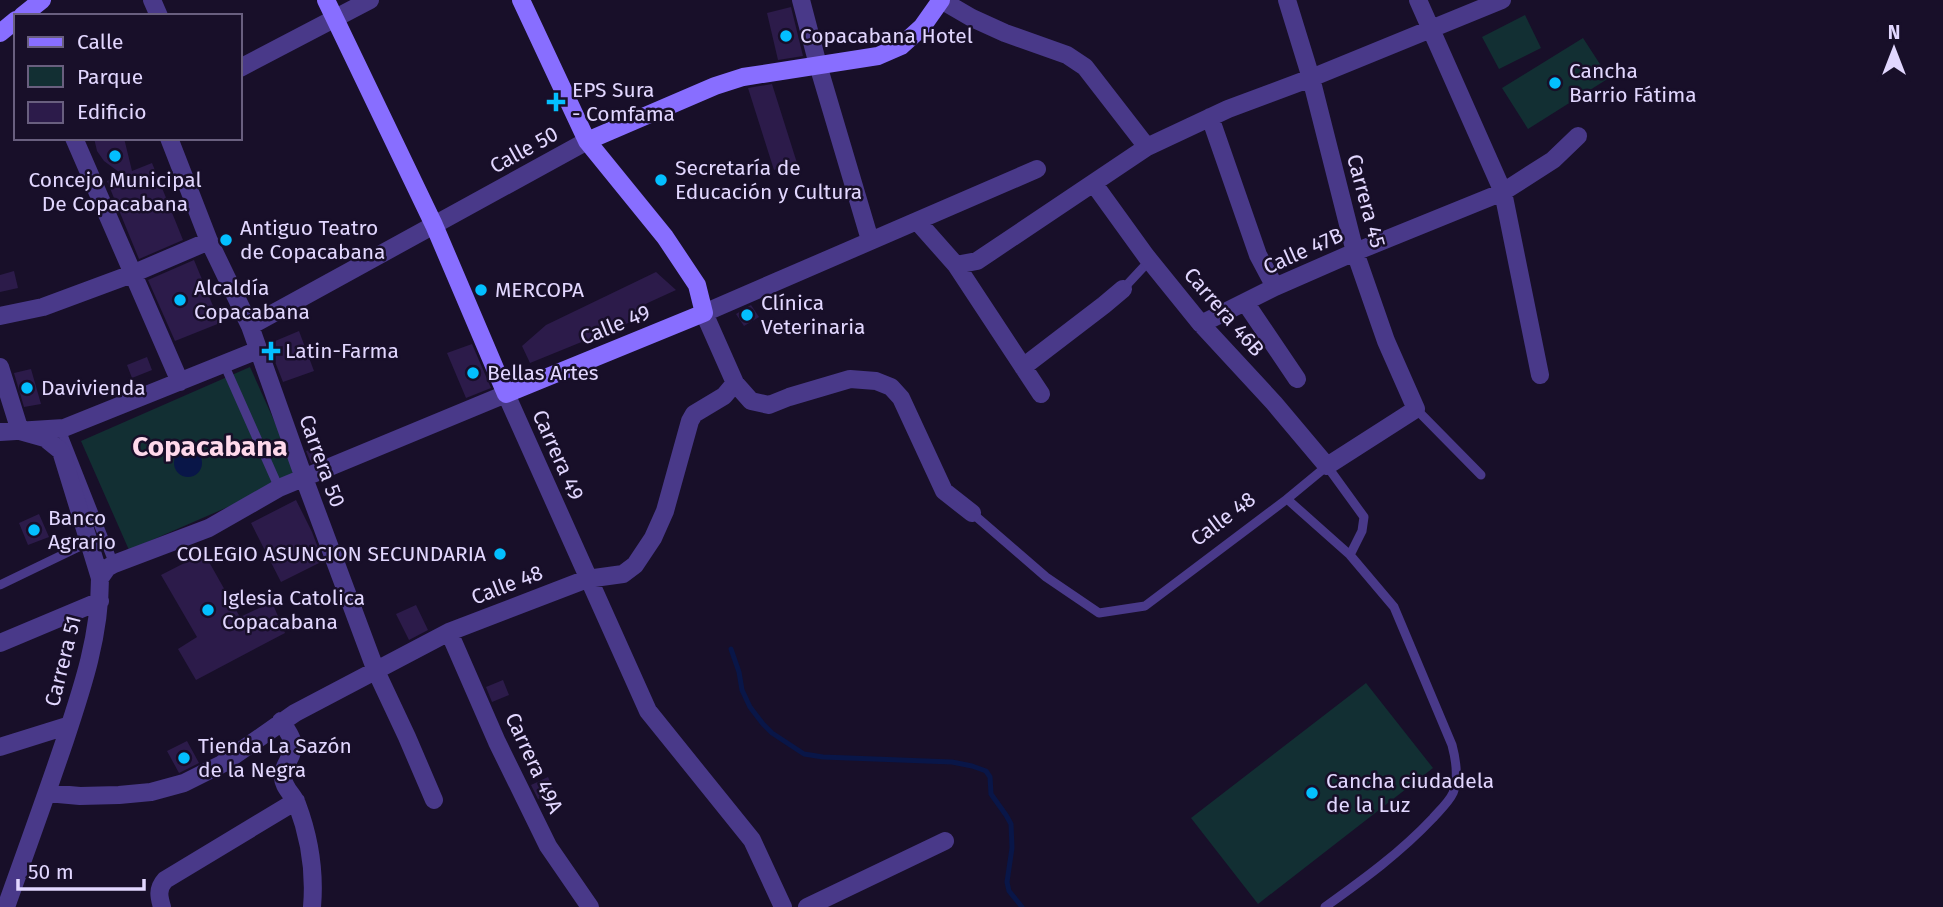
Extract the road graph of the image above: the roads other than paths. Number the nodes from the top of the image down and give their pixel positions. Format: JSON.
{"nodes":[{"id":1,"x":42,"y":0,"type":"edge"},
{"id":2,"x":326,"y":0,"type":"edge"},
{"id":3,"x":370,"y":0,"type":"edge"},
{"id":4,"x":521,"y":0,"type":"edge"},
{"id":5,"x":802,"y":0,"type":"edge"},
{"id":6,"x":941,"y":0,"type":"edge"},
{"id":7,"x":1287,"y":0,"type":"edge"},
{"id":8,"x":1419,"y":0,"type":"edge"},
{"id":9,"x":1502,"y":0,"type":"edge"},
{"id":10,"x":24,"y":14,"type":"edge"},
{"id":11,"x":336,"y":18,"type":"junction"},
{"id":12,"x":14,"y":22,"type":"edge"},
{"id":13,"x":1432,"y":28,"type":"junction"},
{"id":14,"x":0,"y":33,"type":"edge"},
{"id":15,"x":818,"y":65,"type":"junction"},
{"id":16,"x":242,"y":67,"type":"edge"},
{"id":17,"x":1311,"y":78,"type":"junction"},
{"id":18,"x":1210,"y":117,"type":"junction"},
{"id":19,"x":1578,"y":136,"type":"dead end"},
{"id":20,"x":75,"y":140,"type":"edge"},
{"id":21,"x":170,"y":140,"type":"edge"},
{"id":22,"x":587,"y":141,"type":"junction"},
{"id":23,"x":1147,"y":147,"type":"junction"},
{"id":24,"x":1037,"y":169,"type":"dead end"},
{"id":25,"x":1094,"y":184,"type":"junction"},
{"id":26,"x":1503,"y":192,"type":"junction"},
{"id":27,"x":918,"y":221,"type":"junction"},
{"id":28,"x":434,"y":225,"type":"junction"},
{"id":29,"x":209,"y":240,"type":"junction"},
{"id":30,"x":870,"y":240,"type":"junction"},
{"id":31,"x":1355,"y":252,"type":"junction"},
{"id":32,"x":1150,"y":260,"type":"junction"},
{"id":33,"x":956,"y":265,"type":"junction"},
{"id":34,"x":132,"y":274,"type":"junction"},
{"id":35,"x":1275,"y":287,"type":"junction"},
{"id":36,"x":1123,"y":289,"type":"joint"},
{"id":37,"x":1245,"y":302,"type":"junction"},
{"id":38,"x":704,"y":313,"type":"junction"},
{"id":39,"x":0,"y":317,"type":"edge"},
{"id":40,"x":1201,"y":324,"type":"junction"},
{"id":41,"x":250,"y":326,"type":"junction"},
{"id":42,"x":258,"y":351,"type":"junction"},
{"id":43,"x":224,"y":364,"type":"junction"},
{"id":44,"x":1023,"y":367,"type":"junction"},
{"id":45,"x":0,"y":368,"type":"edge"},
{"id":46,"x":1540,"y":375,"type":"dead end"},
{"id":47,"x":1297,"y":379,"type":"dead end"},
{"id":48,"x":180,"y":382,"type":"junction"},
{"id":49,"x":735,"y":383,"type":"junction"},
{"id":50,"x":506,"y":394,"type":"junction"},
{"id":51,"x":1041,"y":394,"type":"dead end"},
{"id":52,"x":1416,"y":409,"type":"junction"},
{"id":53,"x":20,"y":431,"type":"junction"},
{"id":54,"x":0,"y":432,"type":"edge"},
{"id":55,"x":63,"y":438,"type":"junction"},
{"id":56,"x":1326,"y":466,"type":"junction"},
{"id":57,"x":1482,"y":475,"type":"dead end"},
{"id":58,"x":305,"y":480,"type":"junction"},
{"id":59,"x":279,"y":488,"type":"junction"},
{"id":60,"x":1287,"y":499,"type":"junction"},
{"id":61,"x":972,"y":513,"type":"joint"},
{"id":62,"x":89,"y":542,"type":"junction"},
{"id":63,"x":1350,"y":555,"type":"junction"},
{"id":64,"x":131,"y":556,"type":"junction"},
{"id":65,"x":114,"y":564,"type":"junction"},
{"id":66,"x":100,"y":578,"type":"junction"},
{"id":67,"x":587,"y":579,"type":"junction"},
{"id":68,"x":0,"y":585,"type":"edge"},
{"id":69,"x":100,"y":601,"type":"junction"},
{"id":70,"x":449,"y":632,"type":"junction"},
{"id":71,"x":0,"y":643,"type":"edge"},
{"id":72,"x":376,"y":671,"type":"junction"},
{"id":73,"x":281,"y":721,"type":"junction"},
{"id":74,"x":70,"y":724,"type":"junction"},
{"id":75,"x":0,"y":747,"type":"edge"},
{"id":76,"x":47,"y":793,"type":"junction"},
{"id":77,"x":434,"y":800,"type":"dead end"},
{"id":78,"x":296,"y":802,"type":"junction"},
{"id":79,"x":945,"y":841,"type":"dead end"},
{"id":80,"x":6,"y":907,"type":"edge"},
{"id":81,"x":162,"y":907,"type":"edge"},
{"id":82,"x":312,"y":907,"type":"edge"},
{"id":83,"x":590,"y":907,"type":"edge"},
{"id":84,"x":783,"y":907,"type":"edge"},
{"id":85,"x":807,"y":907,"type":"edge"},
{"id":86,"x":1325,"y":907,"type":"edge"}],
"edges":[{"from":1,"to":10,"type":"street"},
{"from":2,"to":11,"type":"street","name":"Carrera 49"},
{"from":3,"to":11,"type":"street"},
{"from":4,"to":22,"type":"street"},
{"from":5,"to":15,"type":"street"},
{"from":6,"to":15,"type":"street","name":"Calle 50"},
{"from":6,"to":23,"type":"street"},
{"from":7,"to":17,"type":"street","name":"Carrera 45"},
{"from":8,"to":13,"type":"street"},
{"from":9,"to":13,"type":"street"},
{"from":11,"to":16,"type":"street"},
{"from":11,"to":28,"type":"street","name":"Carrera 49"},
{"from":12,"to":14,"type":"street"},
{"from":13,"to":17,"type":"street"},
{"from":13,"to":26,"type":"street"},
{"from":15,"to":22,"type":"street","name":"Calle 50"},
{"from":15,"to":30,"type":"street"},
{"from":17,"to":18,"type":"street"},
{"from":17,"to":31,"type":"street","name":"Carrera 45"},
{"from":18,"to":23,"type":"street"},
{"from":18,"to":35,"type":"street"},
{"from":19,"to":26,"type":"street","name":"Calle 47B"},
{"from":20,"to":34,"type":"street"},
{"from":21,"to":29,"type":"street","name":"Carrera 50"},
{"from":22,"to":28,"type":"street","name":"Calle 50"},
{"from":22,"to":38,"type":"street"},
{"from":23,"to":25,"type":"street"},
{"from":24,"to":27,"type":"street","name":"Calle 49"},
{"from":25,"to":32,"type":"street","name":"Carrera 46B"},
{"from":25,"to":33,"type":"street"},
{"from":26,"to":31,"type":"street","name":"Calle 47B"},
{"from":26,"to":46,"type":"street"},
{"from":27,"to":30,"type":"street","name":"Calle 49"},
{"from":27,"to":33,"type":"street"},
{"from":28,"to":41,"type":"street","name":"Calle 50"},
{"from":28,"to":50,"type":"street","name":"Carrera 49"},
{"from":29,"to":34,"type":"street"},
{"from":29,"to":41,"type":"street","name":"Carrera 50"},
{"from":30,"to":38,"type":"street","name":"Calle 49"},
{"from":31,"to":35,"type":"street","name":"Calle 47B"},
{"from":31,"to":52,"type":"street","name":"Carrera 45"},
{"from":32,"to":36,"type":"lane"},
{"from":32,"to":40,"type":"street","name":"Carrera 46B"},
{"from":33,"to":44,"type":"street"},
{"from":34,"to":39,"type":"street"},
{"from":34,"to":48,"type":"street"},
{"from":35,"to":37,"type":"street","name":"Calle 47B"},
{"from":36,"to":44,"type":"street"},
{"from":37,"to":40,"type":"street","name":"Calle 47B"},
{"from":37,"to":47,"type":"street"},
{"from":38,"to":49,"type":"street"},
{"from":38,"to":50,"type":"street","name":"Calle 49"},
{"from":40,"to":56,"type":"street","name":"Carrera 46B"},
{"from":41,"to":42,"type":"street","name":"Carrera 50"},
{"from":42,"to":43,"type":"street"},
{"from":42,"to":58,"type":"street","name":"Carrera 50"},
{"from":43,"to":48,"type":"street"},
{"from":43,"to":59,"type":"lane"},
{"from":44,"to":51,"type":"street"},
{"from":45,"to":53,"type":"street"},
{"from":48,"to":55,"type":"street"},
{"from":49,"to":61,"type":"street"},
{"from":49,"to":67,"type":"street","name":"Calle 48"},
{"from":50,"to":58,"type":"street","name":"Calle 49"},
{"from":50,"to":67,"type":"street","name":"Carrera 49"},
{"from":52,"to":56,"type":"street"},
{"from":52,"to":57,"type":"lane"},
{"from":53,"to":54,"type":"street"},
{"from":53,"to":55,"type":"street"},
{"from":55,"to":62,"type":"street","name":"Carrera 51"},
{"from":55,"to":65,"type":"lane"},
{"from":56,"to":60,"type":"lane"},
{"from":56,"to":63,"type":"lane"},
{"from":58,"to":59,"type":"street","name":"Calle 49"},
{"from":58,"to":64,"type":"street"},
{"from":58,"to":72,"type":"street","name":"Carrera 50"},
{"from":59,"to":64,"type":"street","name":"Calle 49"},
{"from":60,"to":61,"type":"lane","name":"Calle 48"},
{"from":60,"to":63,"type":"lane","name":"Calle 48"},
{"from":62,"to":66,"type":"street","name":"Carrera 51"},
{"from":62,"to":68,"type":"lane"},
{"from":63,"to":86,"type":"lane","name":"Calle 48"},
{"from":64,"to":65,"type":"street","name":"Calle 49"},
{"from":65,"to":66,"type":"street","name":"Calle 49"},
{"from":66,"to":69,"type":"street","name":"Carrera 51"},
{"from":67,"to":70,"type":"street","name":"Calle 48"},
{"from":67,"to":84,"type":"street","name":"Carrera 49"},
{"from":69,"to":71,"type":"street"},
{"from":69,"to":74,"type":"street","name":"Carrera 51"},
{"from":70,"to":72,"type":"street","name":"Calle 48"},
{"from":70,"to":83,"type":"street","name":"Carrera 49A"},
{"from":72,"to":73,"type":"street","name":"Calle 48"},
{"from":72,"to":77,"type":"street","name":"Carrera 50"},
{"from":73,"to":76,"type":"street","name":"Calle 48"},
{"from":73,"to":78,"type":"street"},
{"from":74,"to":75,"type":"street"},
{"from":74,"to":76,"type":"street","name":"Carrera 51"},
{"from":76,"to":80,"type":"street","name":"Carrera 51"},
{"from":78,"to":81,"type":"street"},
{"from":78,"to":82,"type":"street"},
{"from":79,"to":85,"type":"street"}]}
